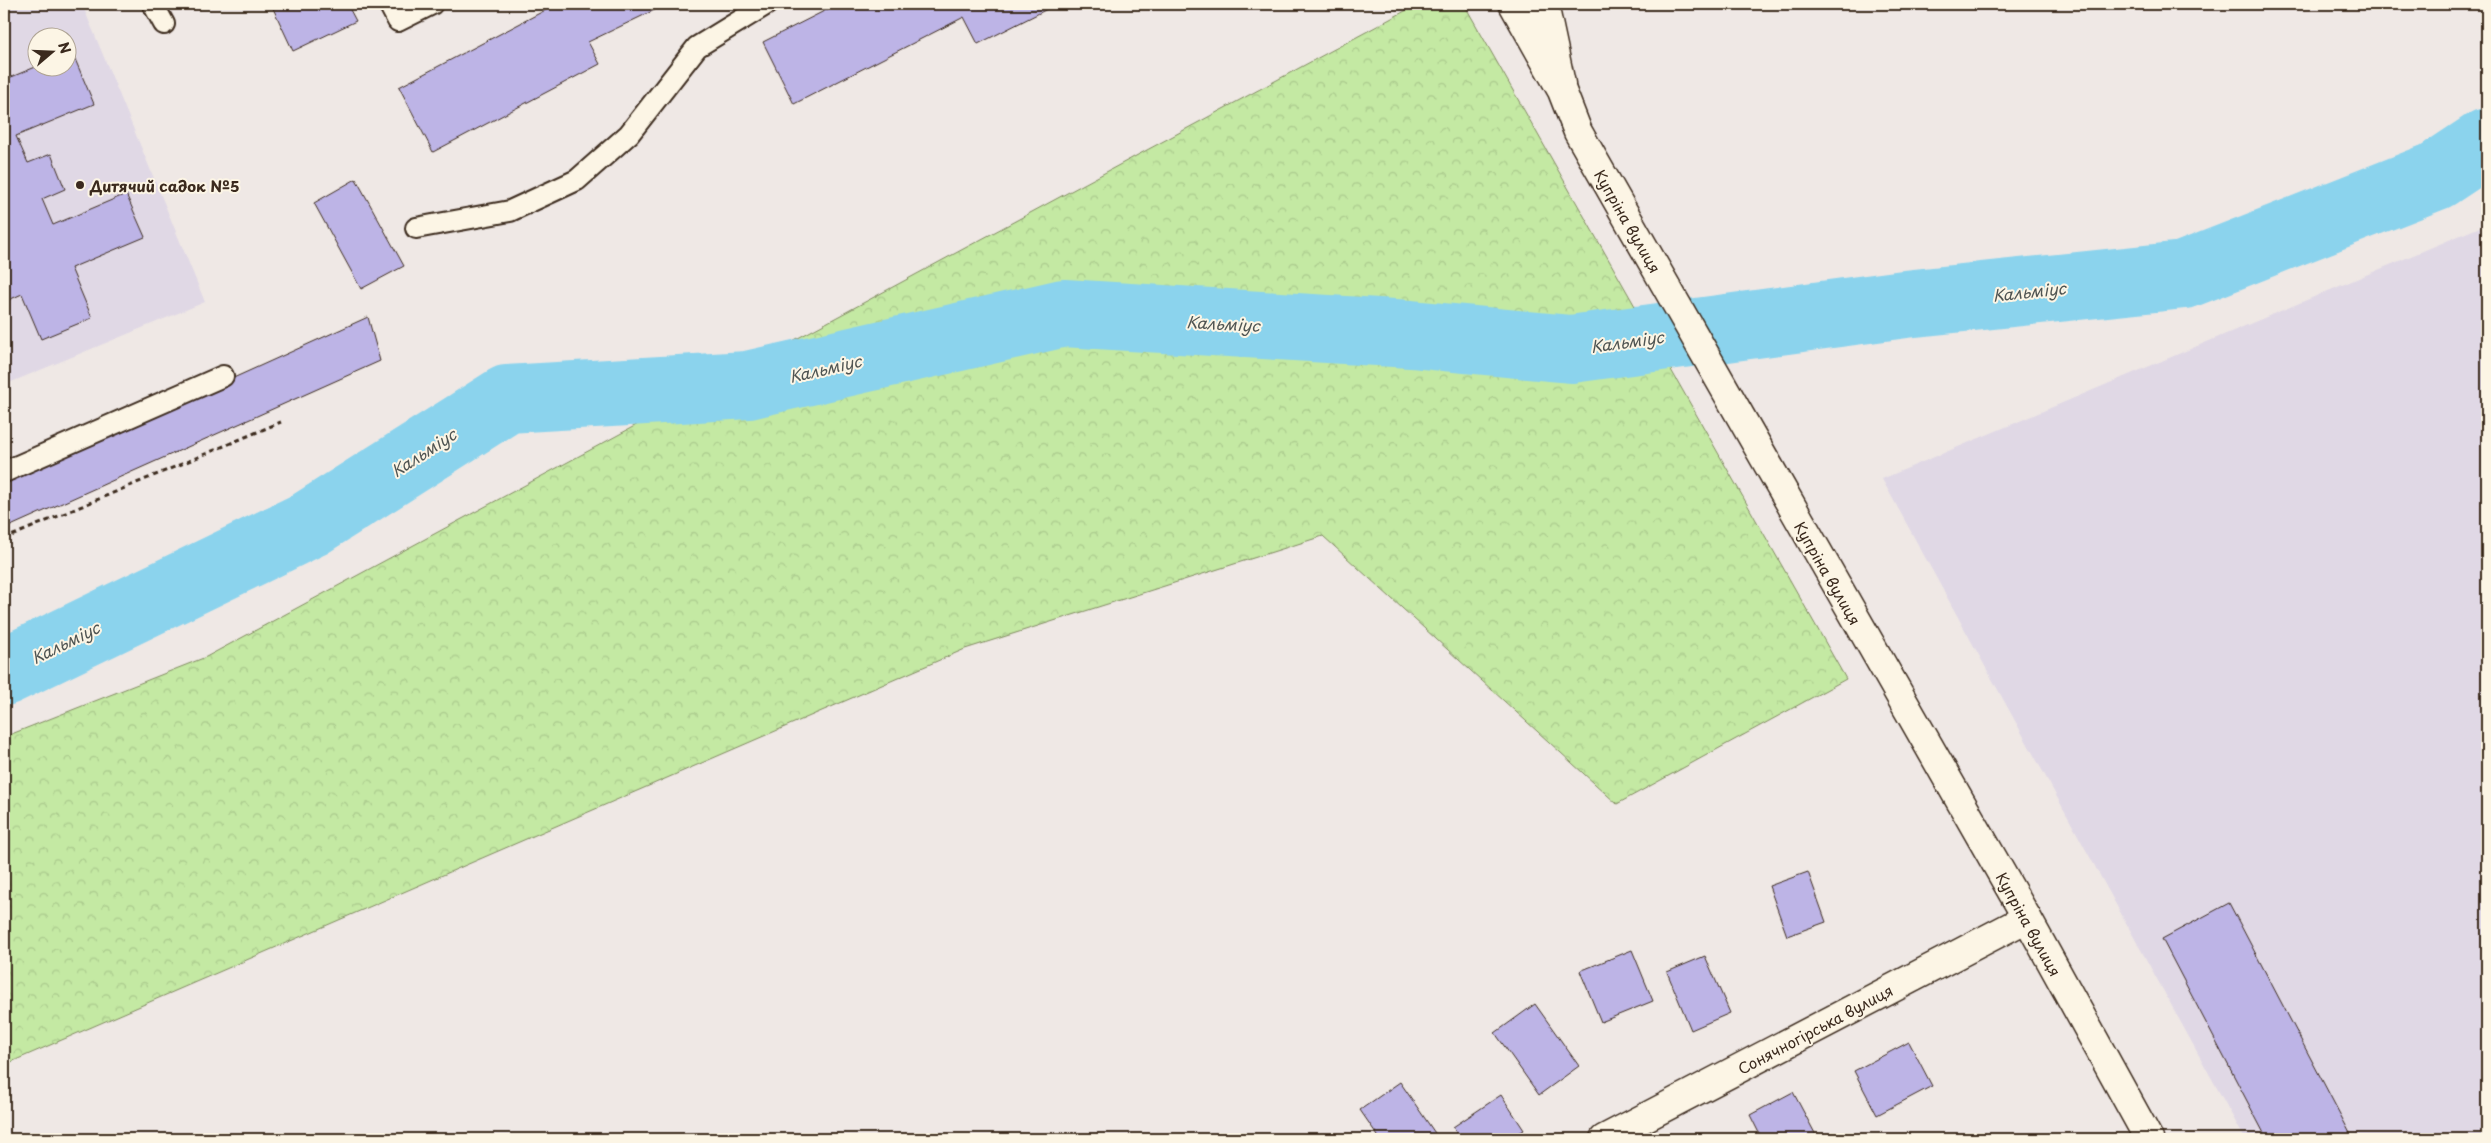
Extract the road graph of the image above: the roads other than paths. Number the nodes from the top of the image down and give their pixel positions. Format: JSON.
{"nodes":[{"id":1,"x":153,"y":4,"type":"edge"},
{"id":2,"x":389,"y":4,"type":"edge"},
{"id":3,"x":432,"y":4,"type":"edge"},
{"id":4,"x":767,"y":4,"type":"edge"},
{"id":5,"x":1513,"y":4,"type":"edge"},
{"id":6,"x":1544,"y":4,"type":"edge"},
{"id":7,"x":164,"y":24,"type":"dead end"},
{"id":8,"x":1562,"y":90,"type":"junction"},
{"id":9,"x":416,"y":228,"type":"dead end"},
{"id":10,"x":223,"y":376,"type":"dead end"},
{"id":11,"x":4,"y":472,"type":"edge"},
{"id":12,"x":2027,"y":918,"type":"junction"},
{"id":13,"x":1604,"y":1139,"type":"edge"},
{"id":14,"x":2149,"y":1139,"type":"edge"}],
"edges":[{"from":1,"to":7,"type":"lane"},
{"from":2,"to":3,"type":"lane"},
{"from":4,"to":9,"type":"lane"},
{"from":5,"to":8,"type":"main road","name":"Купріна вулиця"},
{"from":6,"to":8,"type":"main road"},
{"from":8,"to":12,"type":"main road","name":"Купріна вулиця"},
{"from":10,"to":11,"type":"lane"},
{"from":12,"to":13,"type":"main road","name":"Сонячногірська вулиця"},
{"from":12,"to":14,"type":"main road","name":"Купріна вулиця"}]}
